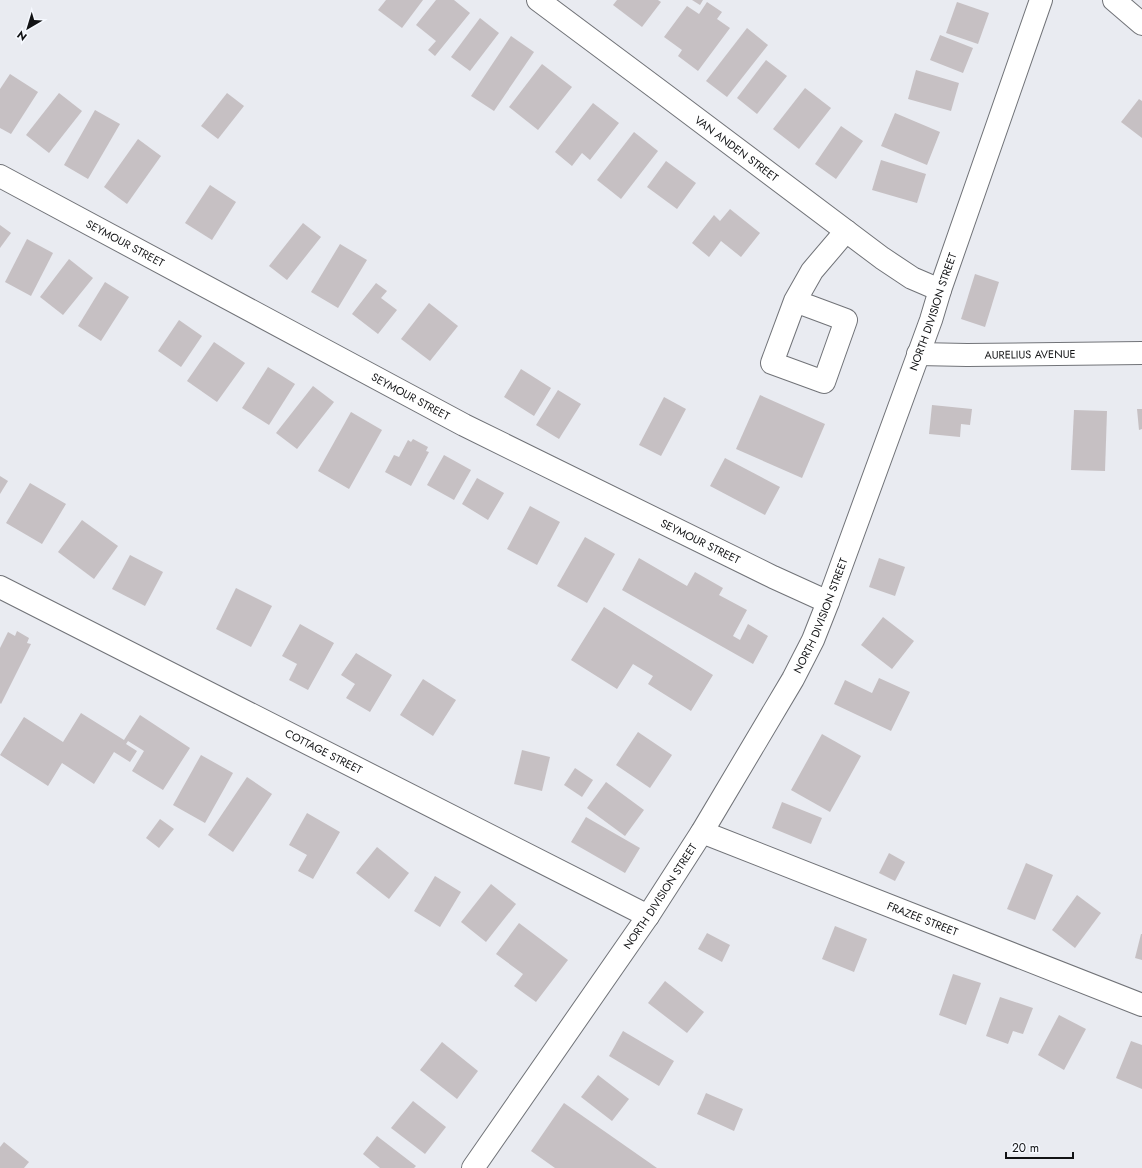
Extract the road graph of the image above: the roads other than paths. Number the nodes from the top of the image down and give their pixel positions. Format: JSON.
{"nodes":[{"id":1,"x":538,"y":0,"type":"edge"},
{"id":2,"x":1041,"y":0,"type":"edge"},
{"id":3,"x":1114,"y":0,"type":"edge"},
{"id":4,"x":1142,"y":24,"type":"edge"},
{"id":5,"x":0,"y":176,"type":"edge"},
{"id":6,"x":846,"y":231,"type":"junction"},
{"id":7,"x":940,"y":290,"type":"junction"},
{"id":8,"x":795,"y":301,"type":"dead end"},
{"id":9,"x":1142,"y":353,"type":"edge"},
{"id":10,"x":918,"y":354,"type":"junction"},
{"id":11,"x":0,"y":587,"type":"edge"},
{"id":12,"x":828,"y":602,"type":"junction"},
{"id":13,"x":702,"y":832,"type":"junction"},
{"id":14,"x":648,"y":916,"type":"junction"},
{"id":15,"x":1142,"y":1005,"type":"edge"},
{"id":16,"x":473,"y":1168,"type":"edge"}],
"edges":[{"from":1,"to":6,"type":"street","name":"VAN ANDEN STREET"},
{"from":2,"to":7,"type":"street","name":"NORTH DIVISION STREET"},
{"from":3,"to":4,"type":"street"},
{"from":5,"to":12,"type":"street","name":"SEYMOUR STREET"},
{"from":6,"to":7,"type":"street","name":"VAN ANDEN STREET"},
{"from":6,"to":8,"type":"street"},
{"from":7,"to":10,"type":"street","name":"NORTH DIVISION STREET"},
{"from":9,"to":10,"type":"street","name":"AURELIUS AVENUE"},
{"from":10,"to":12,"type":"street","name":"NORTH DIVISION STREET"},
{"from":11,"to":14,"type":"street","name":"COTTAGE STREET"},
{"from":12,"to":13,"type":"street","name":"NORTH DIVISION STREET"},
{"from":13,"to":14,"type":"street","name":"NORTH DIVISION STREET"},
{"from":13,"to":15,"type":"street","name":"FRAZEE STREET"},
{"from":14,"to":16,"type":"street","name":"NORTH DIVISION STREET"}]}
